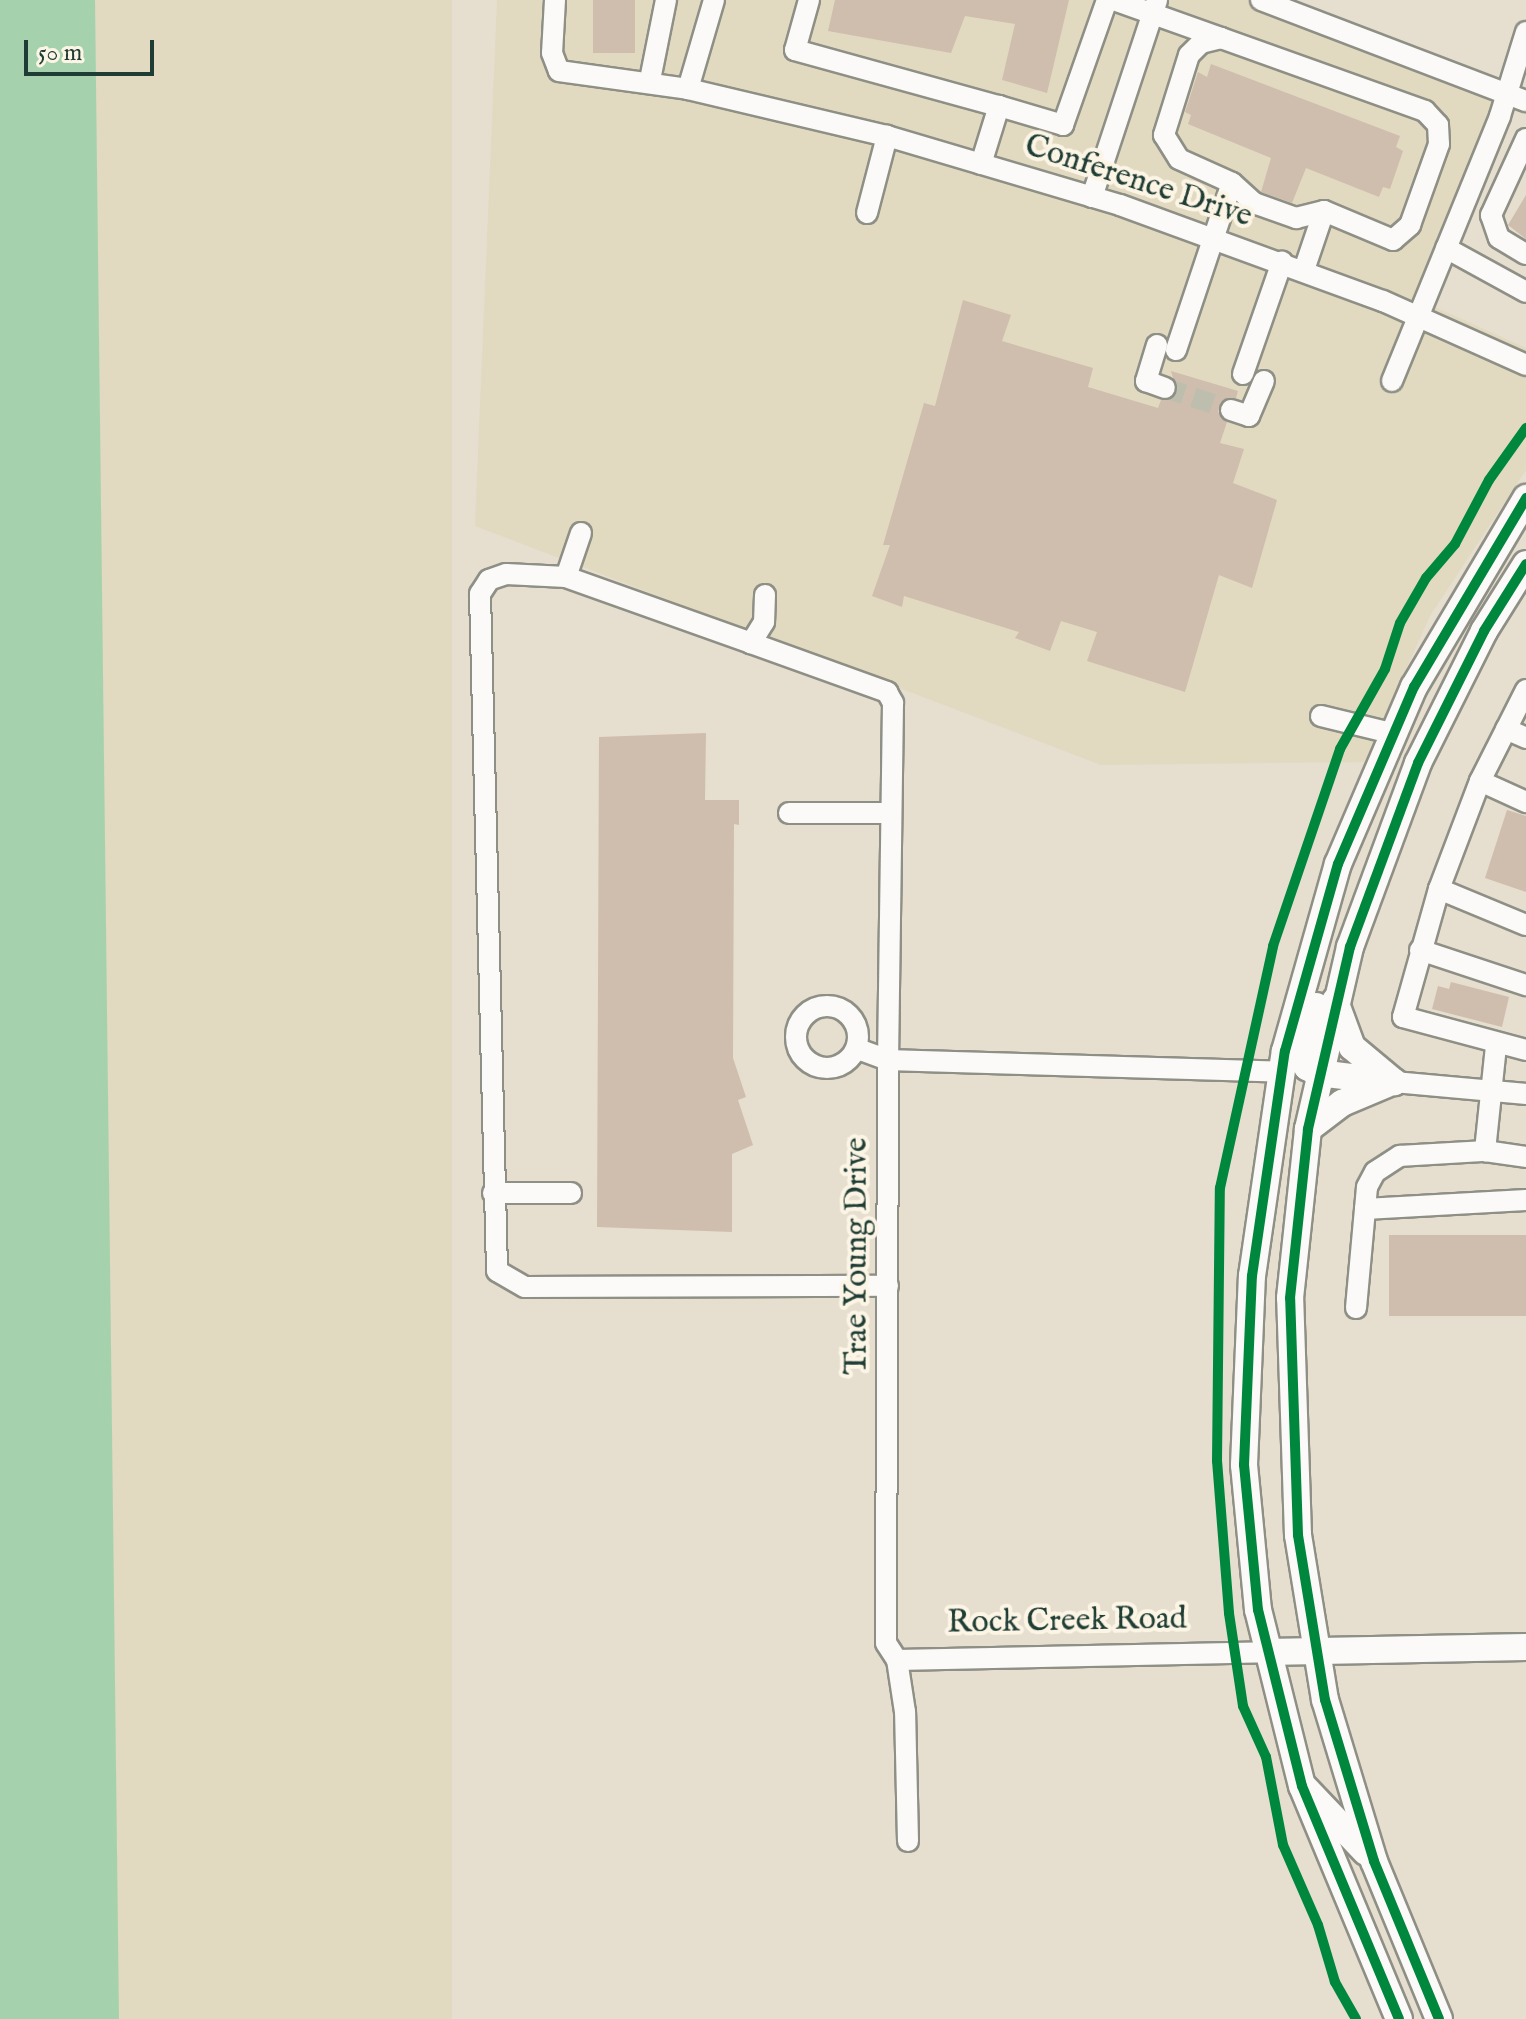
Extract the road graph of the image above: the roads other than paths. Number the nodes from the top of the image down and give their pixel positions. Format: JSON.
{"nodes":[{"id":1,"x":555,"y":0,"type":"edge"},
{"id":2,"x":666,"y":0,"type":"edge"},
{"id":3,"x":714,"y":0,"type":"edge"},
{"id":4,"x":809,"y":0,"type":"edge"},
{"id":5,"x":1107,"y":0,"type":"edge"},
{"id":6,"x":1114,"y":0,"type":"edge"},
{"id":7,"x":1261,"y":0,"type":"edge"},
{"id":8,"x":1155,"y":6,"type":"edge"},
{"id":9,"x":1526,"y":32,"type":"edge"},
{"id":10,"x":1221,"y":38,"type":"junction"},
{"id":11,"x":650,"y":80,"type":"junction"},
{"id":12,"x":688,"y":89,"type":"junction"},
{"id":13,"x":1517,"y":96,"type":"edge"},
{"id":14,"x":999,"y":106,"type":"junction"},
{"id":15,"x":887,"y":136,"type":"junction"},
{"id":16,"x":1526,"y":139,"type":"edge"},
{"id":17,"x":981,"y":164,"type":"junction"},
{"id":18,"x":1232,"y":183,"type":"junction"},
{"id":19,"x":1092,"y":197,"type":"junction"},
{"id":20,"x":1324,"y":211,"type":"junction"},
{"id":21,"x":867,"y":213,"type":"dead end"},
{"id":22,"x":1213,"y":237,"type":"junction"},
{"id":23,"x":1446,"y":248,"type":"junction"},
{"id":24,"x":1526,"y":254,"type":"edge"},
{"id":25,"x":1282,"y":262,"type":"junction"},
{"id":26,"x":1304,"y":270,"type":"junction"},
{"id":27,"x":1526,"y":292,"type":"edge"},
{"id":28,"x":1416,"y":316,"type":"junction"},
{"id":29,"x":1526,"y":365,"type":"edge"},
{"id":30,"x":1243,"y":374,"type":"dead end"},
{"id":31,"x":1264,"y":381,"type":"dead end"},
{"id":32,"x":1392,"y":381,"type":"dead end"},
{"id":33,"x":1165,"y":388,"type":"dead end"},
{"id":34,"x":1231,"y":410,"type":"dead end"},
{"id":35,"x":1526,"y":498,"type":"edge"},
{"id":36,"x":581,"y":533,"type":"dead end"},
{"id":37,"x":1526,"y":564,"type":"edge"},
{"id":38,"x":566,"y":577,"type":"junction"},
{"id":39,"x":765,"y":595,"type":"dead end"},
{"id":40,"x":751,"y":643,"type":"junction"},
{"id":41,"x":1526,"y":690,"type":"edge"},
{"id":42,"x":1321,"y":716,"type":"dead end"},
{"id":43,"x":1506,"y":729,"type":"junction"},
{"id":44,"x":1391,"y":733,"type":"junction"},
{"id":45,"x":1526,"y":738,"type":"edge"},
{"id":46,"x":1480,"y":781,"type":"junction"},
{"id":47,"x":1526,"y":802,"type":"edge"},
{"id":48,"x":789,"y":813,"type":"dead end"},
{"id":49,"x":891,"y":813,"type":"junction"},
{"id":50,"x":1357,"y":814,"type":"junction"},
{"id":51,"x":1439,"y":889,"type":"junction"},
{"id":52,"x":1526,"y":925,"type":"edge"},
{"id":53,"x":1420,"y":950,"type":"junction"},
{"id":54,"x":1526,"y":985,"type":"edge"},
{"id":55,"x":1335,"y":1001,"type":"junction"},
{"id":56,"x":1496,"y":1046,"type":"junction"},
{"id":57,"x":857,"y":1049,"type":"dead end"},
{"id":58,"x":1526,"y":1050,"type":"edge"},
{"id":59,"x":888,"y":1060,"type":"junction"},
{"id":60,"x":1282,"y":1072,"type":"junction"},
{"id":61,"x":1318,"y":1073,"type":"junction"},
{"id":62,"x":1394,"y":1082,"type":"junction"},
{"id":63,"x":1490,"y":1090,"type":"junction"},
{"id":64,"x":1526,"y":1094,"type":"edge"},
{"id":65,"x":1308,"y":1129,"type":"junction"},
{"id":66,"x":1485,"y":1151,"type":"junction"},
{"id":67,"x":1526,"y":1157,"type":"edge"},
{"id":68,"x":493,"y":1193,"type":"junction"},
{"id":69,"x":571,"y":1193,"type":"dead end"},
{"id":70,"x":1526,"y":1200,"type":"edge"},
{"id":71,"x":1365,"y":1209,"type":"junction"},
{"id":72,"x":888,"y":1286,"type":"junction"},
{"id":73,"x":1356,"y":1308,"type":"dead end"},
{"id":74,"x":1289,"y":1361,"type":"junction"},
{"id":75,"x":1526,"y":1647,"type":"edge"},
{"id":76,"x":1267,"y":1652,"type":"junction"},
{"id":77,"x":1316,"y":1653,"type":"junction"},
{"id":78,"x":897,"y":1660,"type":"junction"},
{"id":79,"x":1302,"y":1786,"type":"junction"},
{"id":80,"x":908,"y":1841,"type":"dead end"},
{"id":81,"x":1374,"y":1861,"type":"junction"},
{"id":82,"x":1399,"y":2019,"type":"edge"},
{"id":83,"x":1439,"y":2019,"type":"edge"}],
"edges":[{"from":1,"to":11,"type":"street","name":"Conference Drive"},
{"from":2,"to":11,"type":"street"},
{"from":3,"to":12,"type":"street"},
{"from":4,"to":14,"type":"street"},
{"from":5,"to":14,"type":"street"},
{"from":6,"to":8,"type":"street"},
{"from":7,"to":13,"type":"street"},
{"from":8,"to":10,"type":"street"},
{"from":8,"to":19,"type":"street"},
{"from":9,"to":13,"type":"street"},
{"from":10,"to":18,"type":"street"},
{"from":10,"to":20,"type":"street"},
{"from":11,"to":12,"type":"street","name":"Conference Drive"},
{"from":12,"to":15,"type":"street","name":"Conference Drive"},
{"from":13,"to":23,"type":"street"},
{"from":14,"to":17,"type":"street"},
{"from":15,"to":17,"type":"street","name":"Conference Drive"},
{"from":15,"to":21,"type":"street"},
{"from":16,"to":24,"type":"street"},
{"from":17,"to":19,"type":"street","name":"Conference Drive"},
{"from":18,"to":20,"type":"street"},
{"from":18,"to":22,"type":"street"},
{"from":19,"to":22,"type":"street","name":"Conference Drive"},
{"from":20,"to":26,"type":"street"},
{"from":22,"to":25,"type":"street","name":"Conference Drive"},
{"from":22,"to":33,"type":"street"},
{"from":23,"to":27,"type":"street"},
{"from":23,"to":28,"type":"street"},
{"from":25,"to":26,"type":"street","name":"Conference Drive"},
{"from":25,"to":30,"type":"street"},
{"from":26,"to":28,"type":"street","name":"Conference Drive"},
{"from":28,"to":29,"type":"street","name":"Conference Drive"},
{"from":28,"to":32,"type":"street"},
{"from":31,"to":34,"type":"street"},
{"from":35,"to":44,"type":"main road"},
{"from":36,"to":38,"type":"street"},
{"from":37,"to":55,"type":"main road"},
{"from":38,"to":40,"type":"street"},
{"from":38,"to":68,"type":"street"},
{"from":39,"to":40,"type":"street"},
{"from":40,"to":49,"type":"street","name":"Trae Young Drive"},
{"from":41,"to":43,"type":"street"},
{"from":42,"to":44,"type":"street"},
{"from":43,"to":45,"type":"street"},
{"from":43,"to":46,"type":"street"},
{"from":44,"to":50,"type":"main road"},
{"from":46,"to":47,"type":"street"},
{"from":46,"to":51,"type":"street"},
{"from":48,"to":49,"type":"street"},
{"from":49,"to":59,"type":"street","name":"Trae Young Drive"},
{"from":50,"to":60,"type":"main road"},
{"from":50,"to":61,"type":"main road"},
{"from":51,"to":52,"type":"street"},
{"from":51,"to":53,"type":"street"},
{"from":53,"to":54,"type":"street"},
{"from":53,"to":56,"type":"street"},
{"from":55,"to":61,"type":"main road"},
{"from":55,"to":62,"type":"main road"},
{"from":56,"to":58,"type":"street"},
{"from":56,"to":63,"type":"street"},
{"from":57,"to":59,"type":"street"},
{"from":59,"to":60,"type":"street"},
{"from":59,"to":72,"type":"street","name":"Trae Young Drive"},
{"from":60,"to":74,"type":"main road"},
{"from":60,"to":76,"type":"main road"},
{"from":61,"to":62,"type":"main road"},
{"from":61,"to":65,"type":"main road"},
{"from":62,"to":63,"type":"street"},
{"from":62,"to":65,"type":"main road"},
{"from":63,"to":64,"type":"street"},
{"from":63,"to":66,"type":"street"},
{"from":65,"to":74,"type":"main road"},
{"from":66,"to":67,"type":"street"},
{"from":66,"to":71,"type":"street"},
{"from":68,"to":69,"type":"street"},
{"from":68,"to":72,"type":"street"},
{"from":70,"to":71,"type":"street"},
{"from":71,"to":73,"type":"street"},
{"from":72,"to":78,"type":"street","name":"Trae Young Drive"},
{"from":74,"to":77,"type":"main road"},
{"from":75,"to":77,"type":"main road","name":"Rock Creek Road"},
{"from":76,"to":77,"type":"main road","name":"Rock Creek Road"},
{"from":76,"to":78,"type":"street","name":"Rock Creek Road"},
{"from":76,"to":79,"type":"main road"},
{"from":77,"to":81,"type":"main road"},
{"from":78,"to":80,"type":"street","name":"Trae Young Drive"},
{"from":79,"to":81,"type":"main road"},
{"from":79,"to":82,"type":"main road"},
{"from":81,"to":83,"type":"main road"}]}
